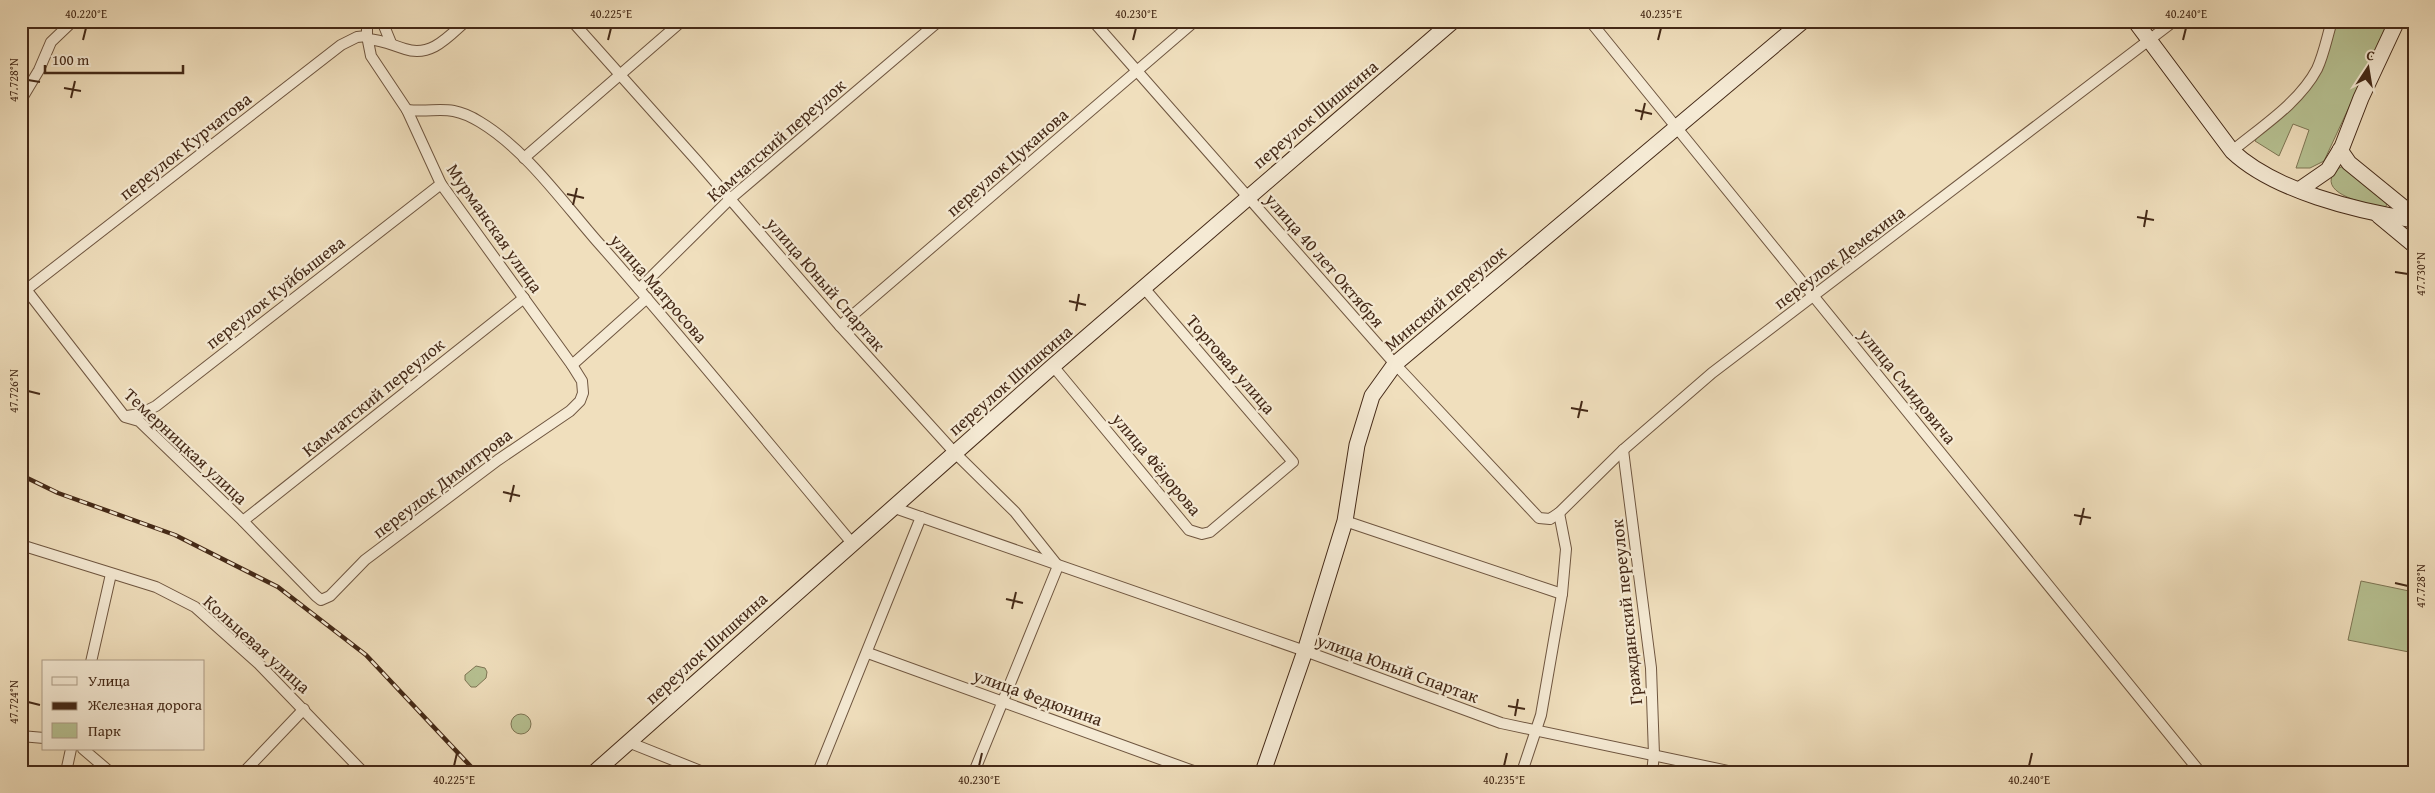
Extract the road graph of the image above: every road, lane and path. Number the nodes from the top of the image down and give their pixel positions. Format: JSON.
{"nodes":[{"id":1,"x":73,"y":21,"type":"edge"},
{"id":2,"x":367,"y":21,"type":"edge"},
{"id":3,"x":382,"y":21,"type":"edge"},
{"id":4,"x":466,"y":21,"type":"edge"},
{"id":5,"x":572,"y":21,"type":"edge"},
{"id":6,"x":682,"y":21,"type":"edge"},
{"id":7,"x":938,"y":21,"type":"edge"},
{"id":8,"x":1093,"y":21,"type":"edge"},
{"id":9,"x":1195,"y":21,"type":"edge"},
{"id":10,"x":1453,"y":21,"type":"edge"},
{"id":11,"x":1590,"y":21,"type":"edge"},
{"id":12,"x":1803,"y":21,"type":"edge"},
{"id":13,"x":2135,"y":21,"type":"edge"},
{"id":14,"x":2174,"y":21,"type":"edge"},
{"id":15,"x":2332,"y":21,"type":"edge"},
{"id":16,"x":2397,"y":24,"type":"edge"},
{"id":17,"x":367,"y":38,"type":"junction"},
{"id":18,"x":2149,"y":40,"type":"junction"},
{"id":19,"x":391,"y":43,"type":"junction"},
{"id":20,"x":1137,"y":71,"type":"junction"},
{"id":21,"x":620,"y":76,"type":"junction"},
{"id":22,"x":21,"y":100,"type":"edge"},
{"id":23,"x":407,"y":110,"type":"junction"},
{"id":24,"x":1678,"y":128,"type":"junction"},
{"id":25,"x":2340,"y":150,"type":"junction"},
{"id":26,"x":2232,"y":151,"type":"junction"},
{"id":27,"x":524,"y":158,"type":"junction"},
{"id":28,"x":440,"y":184,"type":"junction"},
{"id":29,"x":2299,"y":190,"type":"junction"},
{"id":30,"x":1248,"y":196,"type":"junction"},
{"id":31,"x":730,"y":199,"type":"junction"},
{"id":32,"x":2376,"y":214,"type":"junction"},
{"id":33,"x":2414,"y":218,"type":"edge"},
{"id":34,"x":2414,"y":245,"type":"edge"},
{"id":35,"x":24,"y":286,"type":"edge"},
{"id":36,"x":1144,"y":288,"type":"junction"},
{"id":37,"x":643,"y":294,"type":"junction"},
{"id":38,"x":1814,"y":296,"type":"junction"},
{"id":39,"x":524,"y":298,"type":"junction"},
{"id":40,"x":840,"y":326,"type":"junction"},
{"id":41,"x":1395,"y":364,"type":"junction"},
{"id":42,"x":572,"y":365,"type":"junction"},
{"id":43,"x":1053,"y":366,"type":"junction"},
{"id":44,"x":583,"y":393,"type":"joint"},
{"id":45,"x":125,"y":417,"type":"junction"},
{"id":46,"x":1624,"y":450,"type":"junction"},
{"id":47,"x":955,"y":453,"type":"junction"},
{"id":48,"x":1293,"y":462,"type":"joint"},
{"id":49,"x":892,"y":507,"type":"junction"},
{"id":50,"x":1559,"y":513,"type":"junction"},
{"id":51,"x":921,"y":518,"type":"junction"},
{"id":52,"x":243,"y":521,"type":"junction"},
{"id":53,"x":1345,"y":521,"type":"junction"},
{"id":54,"x":852,"y":543,"type":"junction"},
{"id":55,"x":21,"y":545,"type":"edge"},
{"id":56,"x":1058,"y":566,"type":"junction"},
{"id":57,"x":111,"y":574,"type":"junction"},
{"id":58,"x":1562,"y":594,"type":"junction"},
{"id":59,"x":321,"y":600,"type":"joint"},
{"id":60,"x":1305,"y":651,"type":"junction"},
{"id":61,"x":868,"y":652,"type":"junction"},
{"id":62,"x":90,"y":660,"type":"edge"},
{"id":63,"x":1002,"y":702,"type":"junction"},
{"id":64,"x":304,"y":709,"type":"junction"},
{"id":65,"x":1537,"y":729,"type":"junction"},
{"id":66,"x":21,"y":736,"type":"edge"},
{"id":67,"x":42,"y":738,"type":"edge"},
{"id":68,"x":628,"y":742,"type":"junction"},
{"id":69,"x":71,"y":750,"type":"edge"},
{"id":70,"x":83,"y":750,"type":"edge"},
{"id":71,"x":1654,"y":755,"type":"junction"},
{"id":72,"x":66,"y":772,"type":"edge"},
{"id":73,"x":110,"y":772,"type":"edge"},
{"id":74,"x":244,"y":772,"type":"edge"},
{"id":75,"x":364,"y":772,"type":"edge"},
{"id":76,"x":595,"y":772,"type":"edge"},
{"id":77,"x":703,"y":772,"type":"edge"},
{"id":78,"x":818,"y":772,"type":"edge"},
{"id":79,"x":974,"y":772,"type":"edge"},
{"id":80,"x":1196,"y":772,"type":"edge"},
{"id":81,"x":1263,"y":772,"type":"edge"},
{"id":82,"x":1522,"y":772,"type":"edge"},
{"id":83,"x":1652,"y":772,"type":"edge"},
{"id":84,"x":1734,"y":772,"type":"edge"},
{"id":85,"x":2200,"y":772,"type":"edge"}],
"edges":[{"from":1,"to":22,"type":"street"},
{"from":2,"to":17,"type":"street","name":"Мурманская улица"},
{"from":3,"to":19,"type":"street"},
{"from":4,"to":19,"type":"street","name":"переулок Курчатова"},
{"from":5,"to":21,"type":"street","name":"улица Юный Спартак"},
{"from":6,"to":21,"type":"street"},
{"from":7,"to":31,"type":"street","name":"Камчатский переулок"},
{"from":8,"to":20,"type":"street","name":"улица 40 лет Октября"},
{"from":9,"to":20,"type":"street","name":"переулок Цуканова"},
{"from":10,"to":30,"type":"main road","name":"переулок Шишкина"},
{"from":11,"to":24,"type":"street","name":"улица Смидовича"},
{"from":12,"to":24,"type":"main road","name":"Минский переулок"},
{"from":13,"to":18,"type":"main road"},
{"from":14,"to":18,"type":"street"},
{"from":15,"to":26,"type":"street"},
{"from":16,"to":25,"type":"main road"},
{"from":17,"to":19,"type":"street","name":"переулок Курчатова"},
{"from":17,"to":23,"type":"street","name":"Мурманская улица"},
{"from":17,"to":35,"type":"street","name":"переулок Курчатова"},
{"from":18,"to":26,"type":"main road"},
{"from":18,"to":38,"type":"street","name":"переулок Демехина"},
{"from":20,"to":30,"type":"street","name":"улица 40 лет Октября"},
{"from":20,"to":40,"type":"street","name":"переулок Цуканова"},
{"from":21,"to":27,"type":"street"},
{"from":21,"to":31,"type":"street","name":"улица Юный Спартак"},
{"from":23,"to":27,"type":"street","name":"улица Матросова"},
{"from":23,"to":28,"type":"street","name":"Мурманская улица"},
{"from":24,"to":38,"type":"street","name":"улица Смидовича"},
{"from":24,"to":41,"type":"main road","name":"Минский переулок"},
{"from":25,"to":29,"type":"main road"},
{"from":25,"to":33,"type":"main road"},
{"from":26,"to":29,"type":"main road"},
{"from":27,"to":37,"type":"street","name":"улица Матросова"},
{"from":28,"to":39,"type":"street","name":"Мурманская улица"},
{"from":28,"to":45,"type":"street","name":"переулок Куйбышева"},
{"from":29,"to":32,"type":"main road"},
{"from":30,"to":36,"type":"main road","name":"переулок Шишкина"},
{"from":30,"to":41,"type":"street","name":"улица 40 лет Октября"},
{"from":31,"to":37,"type":"street","name":"Камчатский переулок"},
{"from":31,"to":40,"type":"street","name":"улица Юный Спартак"},
{"from":32,"to":33,"type":"main road"},
{"from":32,"to":34,"type":"main road"},
{"from":35,"to":45,"type":"street","name":"Темерницкая улица"},
{"from":36,"to":43,"type":"main road","name":"переулок Шишкина"},
{"from":36,"to":48,"type":"street","name":"Торговая улица"},
{"from":37,"to":42,"type":"street"},
{"from":37,"to":54,"type":"street","name":"улица Матросова"},
{"from":38,"to":46,"type":"street","name":"переулок Демехина"},
{"from":38,"to":85,"type":"street","name":"улица Смидовича"},
{"from":39,"to":42,"type":"street","name":"Мурманская улица"},
{"from":39,"to":52,"type":"street","name":"Камчатский переулок"},
{"from":40,"to":47,"type":"street","name":"улица Юный Спартак"},
{"from":41,"to":50,"type":"street","name":"улица 40 лет Октября"},
{"from":41,"to":53,"type":"main road","name":"Минский переулок"},
{"from":42,"to":44,"type":"street","name":"Мурманская улица"},
{"from":43,"to":47,"type":"main road","name":"переулок Шишкина"},
{"from":43,"to":48,"type":"street","name":"улица Фёдорова"},
{"from":44,"to":59,"type":"street","name":"переулок Димитрова"},
{"from":45,"to":52,"type":"street","name":"Темерницкая улица"},
{"from":46,"to":50,"type":"street","name":"переулок Демехина"},
{"from":46,"to":71,"type":"street","name":"Гражданский переулок"},
{"from":47,"to":49,"type":"main road","name":"переулок Шишкина"},
{"from":47,"to":56,"type":"street","name":"улица Юный Спартак"},
{"from":49,"to":51,"type":"street","name":"улица Юный Спартак"},
{"from":49,"to":54,"type":"main road","name":"переулок Шишкина"},
{"from":50,"to":58,"type":"street"},
{"from":51,"to":56,"type":"street","name":"улица Юный Спартак"},
{"from":51,"to":61,"type":"street"},
{"from":52,"to":59,"type":"street","name":"Темерницкая улица"},
{"from":53,"to":58,"type":"street"},
{"from":53,"to":60,"type":"main road","name":"Минский переулок"},
{"from":54,"to":68,"type":"main road","name":"переулок Шишкина"},
{"from":55,"to":57,"type":"street","name":"Кольцевая улица"},
{"from":56,"to":60,"type":"street","name":"улица Юный Спартак"},
{"from":56,"to":63,"type":"street"},
{"from":57,"to":62,"type":"street"},
{"from":57,"to":64,"type":"street","name":"Кольцевая улица"},
{"from":58,"to":65,"type":"street"},
{"from":60,"to":65,"type":"street","name":"улица Юный Спартак"},
{"from":60,"to":81,"type":"main road","name":"Минский переулок"},
{"from":61,"to":63,"type":"street","name":"улица Федюнина"},
{"from":61,"to":78,"type":"street"},
{"from":63,"to":79,"type":"street"},
{"from":63,"to":80,"type":"street","name":"улица Федюнина"},
{"from":64,"to":74,"type":"street"},
{"from":64,"to":75,"type":"street","name":"Кольцевая улица"},
{"from":65,"to":71,"type":"street","name":"улица Юный Спартак"},
{"from":65,"to":82,"type":"street"},
{"from":66,"to":67,"type":"street"},
{"from":68,"to":76,"type":"main road","name":"переулок Шишкина"},
{"from":68,"to":77,"type":"street"},
{"from":69,"to":72,"type":"street"},
{"from":70,"to":73,"type":"street"},
{"from":71,"to":83,"type":"street","name":"Гражданский переулок"},
{"from":71,"to":84,"type":"street","name":"улица Юный Спартак"}]}
